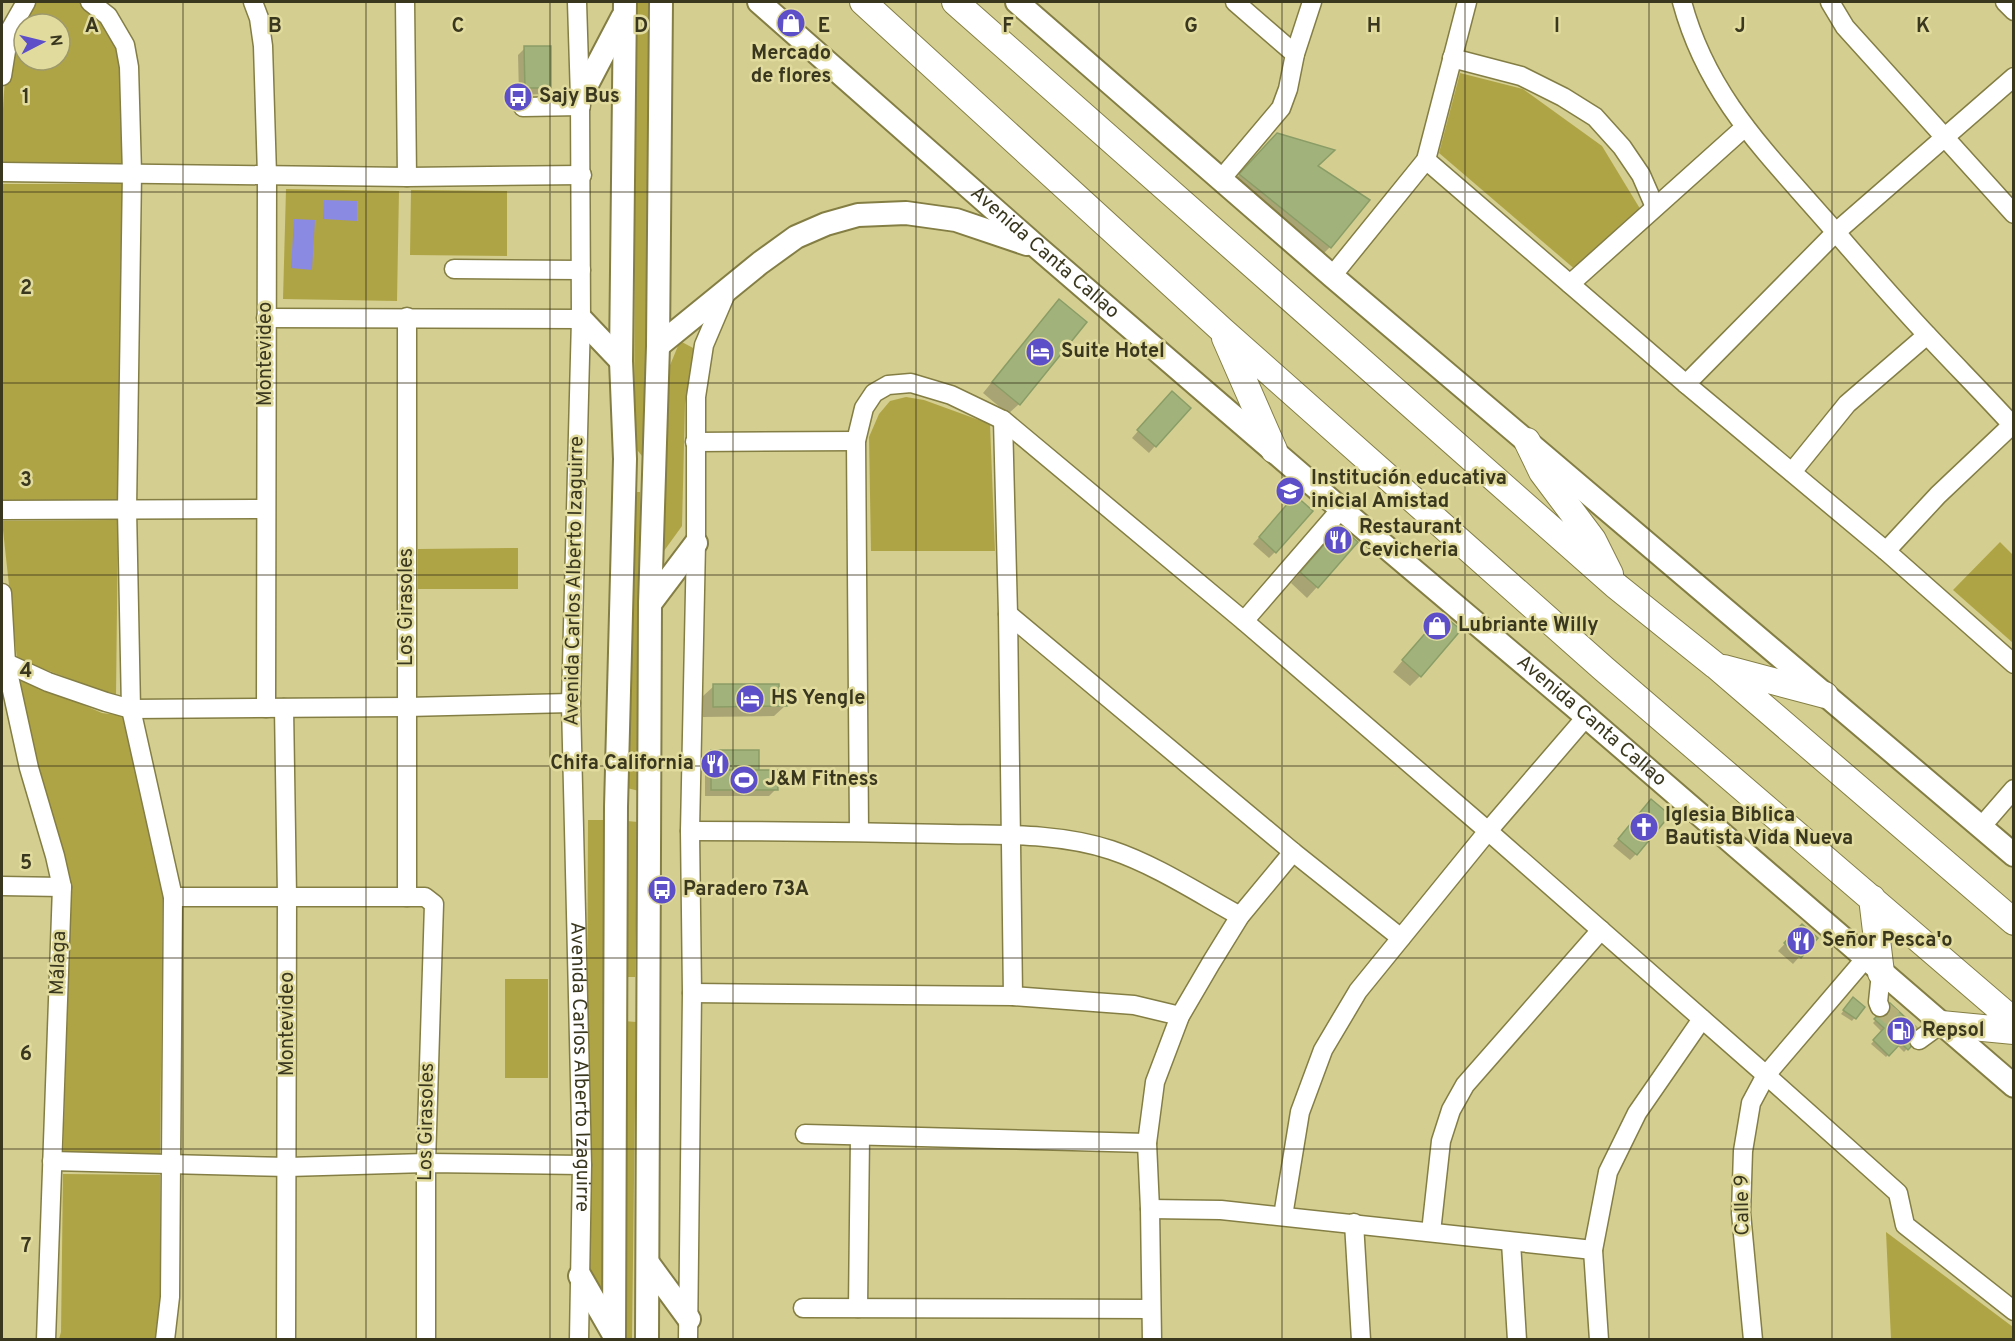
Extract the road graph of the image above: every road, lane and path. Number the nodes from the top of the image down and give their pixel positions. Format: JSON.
{"nodes":[{"id":1,"x":26,"y":2,"type":"edge"},
{"id":2,"x":90,"y":2,"type":"edge"},
{"id":3,"x":253,"y":2,"type":"edge"},
{"id":4,"x":405,"y":2,"type":"edge"},
{"id":5,"x":576,"y":2,"type":"edge"},
{"id":6,"x":661,"y":2,"type":"edge"},
{"id":7,"x":759,"y":2,"type":"edge"},
{"id":8,"x":863,"y":2,"type":"edge"},
{"id":9,"x":955,"y":2,"type":"edge"},
{"id":10,"x":1017,"y":2,"type":"edge"},
{"id":11,"x":1234,"y":2,"type":"edge"},
{"id":12,"x":1312,"y":2,"type":"edge"},
{"id":13,"x":1467,"y":2,"type":"edge"},
{"id":14,"x":1682,"y":2,"type":"edge"},
{"id":15,"x":1830,"y":2,"type":"edge"},
{"id":16,"x":2005,"y":2,"type":"edge"},
{"id":17,"x":624,"y":8,"type":"edge"},
{"id":18,"x":2013,"y":11,"type":"edge"},
{"id":19,"x":1295,"y":54,"type":"junction"},
{"id":20,"x":1452,"y":58,"type":"junction"},
{"id":21,"x":2,"y":76,"type":"edge"},
{"id":22,"x":2013,"y":77,"type":"edge"},
{"id":23,"x":580,"y":102,"type":"junction"},
{"id":24,"x":523,"y":107,"type":"dead end"},
{"id":25,"x":1745,"y":127,"type":"junction"},
{"id":26,"x":1945,"y":138,"type":"junction"},
{"id":27,"x":1426,"y":160,"type":"junction"},
{"id":28,"x":2,"y":172,"type":"edge"},
{"id":29,"x":132,"y":173,"type":"junction"},
{"id":30,"x":267,"y":175,"type":"junction"},
{"id":31,"x":582,"y":175,"type":"junction"},
{"id":32,"x":407,"y":177,"type":"junction"},
{"id":33,"x":1222,"y":178,"type":"junction"},
{"id":34,"x":1655,"y":207,"type":"junction"},
{"id":35,"x":2013,"y":214,"type":"edge"},
{"id":36,"x":1836,"y":232,"type":"junction"},
{"id":37,"x":1037,"y":247,"type":"junction"},
{"id":38,"x":454,"y":269,"type":"dead end"},
{"id":39,"x":582,"y":270,"type":"junction"},
{"id":40,"x":1332,"y":276,"type":"junction"},
{"id":41,"x":1570,"y":284,"type":"junction"},
{"id":42,"x":727,"y":290,"type":"junction"},
{"id":43,"x":407,"y":317,"type":"junction"},
{"id":44,"x":266,"y":318,"type":"junction"},
{"id":45,"x":581,"y":319,"type":"junction"},
{"id":46,"x":1222,"y":330,"type":"junction"},
{"id":47,"x":1927,"y":335,"type":"junction"},
{"id":48,"x":658,"y":346,"type":"junction"},
{"id":49,"x":621,"y":361,"type":"junction"},
{"id":50,"x":1686,"y":384,"type":"junction"},
{"id":51,"x":1003,"y":420,"type":"junction"},
{"id":52,"x":2013,"y":426,"type":"edge"},
{"id":53,"x":856,"y":441,"type":"junction"},
{"id":54,"x":1527,"y":441,"type":"junction"},
{"id":55,"x":695,"y":442,"type":"junction"},
{"id":56,"x":1274,"y":450,"type":"junction"},
{"id":57,"x":654,"y":458,"type":"junction"},
{"id":58,"x":625,"y":459,"type":"junction"},
{"id":59,"x":1792,"y":472,"type":"junction"},
{"id":60,"x":127,"y":509,"type":"junction"},
{"id":61,"x":266,"y":509,"type":"junction"},
{"id":62,"x":1341,"y":509,"type":"junction"},
{"id":63,"x":2,"y":510,"type":"edge"},
{"id":64,"x":696,"y":543,"type":"junction"},
{"id":65,"x":1886,"y":551,"type":"junction"},
{"id":66,"x":1615,"y":585,"type":"junction"},
{"id":67,"x":2,"y":593,"type":"edge"},
{"id":68,"x":650,"y":604,"type":"junction"},
{"id":69,"x":1008,"y":614,"type":"junction"},
{"id":70,"x":1244,"y":621,"type":"junction"},
{"id":71,"x":4,"y":662,"type":"edge"},
{"id":72,"x":2013,"y":664,"type":"edge"},
{"id":73,"x":1716,"y":666,"type":"junction"},
{"id":74,"x":1825,"y":695,"type":"junction"},
{"id":75,"x":571,"y":703,"type":"junction"},
{"id":76,"x":407,"y":707,"type":"junction"},
{"id":77,"x":275,"y":708,"type":"junction"},
{"id":78,"x":131,"y":709,"type":"junction"},
{"id":79,"x":1586,"y":717,"type":"junction"},
{"id":80,"x":2013,"y":789,"type":"edge"},
{"id":81,"x":1981,"y":826,"type":"junction"},
{"id":82,"x":690,"y":831,"type":"junction"},
{"id":83,"x":859,"y":831,"type":"junction"},
{"id":84,"x":1488,"y":831,"type":"junction"},
{"id":85,"x":1011,"y":835,"type":"junction"},
{"id":86,"x":1293,"y":852,"type":"junction"},
{"id":87,"x":2013,"y":855,"type":"edge"},
{"id":88,"x":2,"y":886,"type":"edge"},
{"id":89,"x":62,"y":887,"type":"junction"},
{"id":90,"x":287,"y":896,"type":"junction"},
{"id":91,"x":173,"y":897,"type":"junction"},
{"id":92,"x":407,"y":897,"type":"junction"},
{"id":93,"x":1872,"y":898,"type":"junction"},
{"id":94,"x":1240,"y":916,"type":"junction"},
{"id":95,"x":2013,"y":922,"type":"edge"},
{"id":96,"x":1601,"y":930,"type":"junction"},
{"id":97,"x":1401,"y":938,"type":"junction"},
{"id":98,"x":1873,"y":966,"type":"junction"},
{"id":99,"x":692,"y":993,"type":"junction"},
{"id":100,"x":1013,"y":996,"type":"junction"},
{"id":101,"x":616,"y":1001,"type":"junction"},
{"id":102,"x":1880,"y":1007,"type":"tunnel mouth"},
{"id":103,"x":649,"y":1009,"type":"junction"},
{"id":104,"x":1180,"y":1016,"type":"junction"},
{"id":105,"x":1702,"y":1018,"type":"junction"},
{"id":106,"x":2013,"y":1022,"type":"edge"},
{"id":107,"x":1941,"y":1024,"type":"junction"},
{"id":108,"x":2013,"y":1031,"type":"edge"},
{"id":109,"x":1919,"y":1040,"type":"dead end"},
{"id":110,"x":1766,"y":1075,"type":"junction"},
{"id":111,"x":2013,"y":1086,"type":"edge"},
{"id":112,"x":805,"y":1134,"type":"dead end"},
{"id":113,"x":860,"y":1136,"type":"junction"},
{"id":114,"x":1147,"y":1143,"type":"junction"},
{"id":115,"x":52,"y":1161,"type":"junction"},
{"id":116,"x":426,"y":1163,"type":"junction"},
{"id":117,"x":171,"y":1164,"type":"junction"},
{"id":118,"x":582,"y":1165,"type":"junction"},
{"id":119,"x":288,"y":1167,"type":"junction"},
{"id":120,"x":1150,"y":1209,"type":"junction"},
{"id":121,"x":1283,"y":1216,"type":"junction"},
{"id":122,"x":1354,"y":1224,"type":"junction"},
{"id":123,"x":1431,"y":1232,"type":"junction"},
{"id":124,"x":1511,"y":1242,"type":"junction"},
{"id":125,"x":1593,"y":1250,"type":"junction"},
{"id":126,"x":648,"y":1263,"type":"junction"},
{"id":127,"x":580,"y":1276,"type":"junction"},
{"id":128,"x":803,"y":1308,"type":"dead end"},
{"id":129,"x":858,"y":1308,"type":"junction"},
{"id":130,"x":1151,"y":1309,"type":"junction"},
{"id":131,"x":2013,"y":1311,"type":"edge"},
{"id":132,"x":689,"y":1329,"type":"edge"},
{"id":133,"x":614,"y":1338,"type":"edge"},
{"id":134,"x":46,"y":1340,"type":"edge"},
{"id":135,"x":165,"y":1340,"type":"edge"},
{"id":136,"x":286,"y":1340,"type":"edge"},
{"id":137,"x":426,"y":1340,"type":"edge"},
{"id":138,"x":579,"y":1340,"type":"edge"},
{"id":139,"x":647,"y":1340,"type":"edge"},
{"id":140,"x":1152,"y":1340,"type":"edge"},
{"id":141,"x":1361,"y":1340,"type":"edge"},
{"id":142,"x":1517,"y":1340,"type":"edge"},
{"id":143,"x":1599,"y":1340,"type":"edge"},
{"id":144,"x":1753,"y":1340,"type":"edge"}],
"edges":[{"from":1,"to":21,"type":"street"},
{"from":2,"to":29,"type":"street"},
{"from":3,"to":30,"type":"street","name":"Montevideo"},
{"from":4,"to":32,"type":"street"},
{"from":5,"to":23,"type":"street","name":"Avenida Carlos Alberto Izaguirre"},
{"from":6,"to":48,"type":"main road"},
{"from":7,"to":37,"type":"main road","name":"Avenida Canta Callao"},
{"from":8,"to":46,"type":"highway"},
{"from":9,"to":66,"type":"highway"},
{"from":10,"to":33,"type":"main road"},
{"from":11,"to":19,"type":"street"},
{"from":12,"to":19,"type":"street"},
{"from":13,"to":20,"type":"street"},
{"from":14,"to":25,"type":"street"},
{"from":15,"to":26,"type":"street"},
{"from":16,"to":18,"type":"street"},
{"from":17,"to":23,"type":"main road"},
{"from":17,"to":49,"type":"main road","name":"Avenida Carlos Alberto Izaguirre"},
{"from":19,"to":33,"type":"street"},
{"from":20,"to":27,"type":"street"},
{"from":20,"to":34,"type":"street"},
{"from":22,"to":26,"type":"street"},
{"from":23,"to":24,"type":"street"},
{"from":23,"to":31,"type":"street","name":"Avenida Carlos Alberto Izaguirre"},
{"from":25,"to":34,"type":"street"},
{"from":25,"to":36,"type":"street"},
{"from":26,"to":35,"type":"street"},
{"from":26,"to":36,"type":"street"},
{"from":27,"to":40,"type":"street"},
{"from":27,"to":41,"type":"street"},
{"from":28,"to":29,"type":"street"},
{"from":29,"to":30,"type":"street"},
{"from":29,"to":60,"type":"street"},
{"from":30,"to":32,"type":"street"},
{"from":30,"to":44,"type":"street","name":"Montevideo"},
{"from":31,"to":32,"type":"street"},
{"from":31,"to":39,"type":"street","name":"Avenida Carlos Alberto Izaguirre"},
{"from":33,"to":40,"type":"main road"},
{"from":34,"to":41,"type":"street"},
{"from":36,"to":47,"type":"street"},
{"from":36,"to":50,"type":"street"},
{"from":37,"to":42,"type":"main road"},
{"from":37,"to":56,"type":"main road","name":"Avenida Canta Callao"},
{"from":38,"to":39,"type":"street"},
{"from":39,"to":45,"type":"street","name":"Avenida Carlos Alberto Izaguirre"},
{"from":40,"to":54,"type":"main road"},
{"from":41,"to":50,"type":"street"},
{"from":42,"to":48,"type":"main road"},
{"from":42,"to":55,"type":"street"},
{"from":43,"to":44,"type":"street"},
{"from":43,"to":45,"type":"street"},
{"from":43,"to":76,"type":"street","name":"Los Girasoles"},
{"from":44,"to":61,"type":"street","name":"Montevideo"},
{"from":45,"to":49,"type":"main road"},
{"from":45,"to":75,"type":"street","name":"Avenida Carlos Alberto Izaguirre"},
{"from":46,"to":56,"type":"highway"},
{"from":46,"to":93,"type":"highway"},
{"from":47,"to":52,"type":"street"},
{"from":47,"to":59,"type":"street"},
{"from":48,"to":57,"type":"main road"},
{"from":49,"to":58,"type":"main road","name":"Avenida Carlos Alberto Izaguirre"},
{"from":50,"to":59,"type":"street"},
{"from":51,"to":53,"type":"street"},
{"from":51,"to":69,"type":"street"},
{"from":51,"to":70,"type":"street"},
{"from":52,"to":65,"type":"street"},
{"from":53,"to":55,"type":"street"},
{"from":53,"to":83,"type":"street"},
{"from":54,"to":66,"type":"highway"},
{"from":54,"to":74,"type":"main road"},
{"from":55,"to":64,"type":"street"},
{"from":56,"to":62,"type":"main road","name":"Avenida Canta Callao"},
{"from":57,"to":58,"type":"main road"},
{"from":57,"to":68,"type":"main road"},
{"from":58,"to":101,"type":"main road","name":"Avenida Carlos Alberto Izaguirre"},
{"from":59,"to":65,"type":"street"},
{"from":60,"to":61,"type":"street"},
{"from":60,"to":63,"type":"street"},
{"from":60,"to":78,"type":"street"},
{"from":61,"to":77,"type":"street","name":"Montevideo"},
{"from":62,"to":70,"type":"street"},
{"from":62,"to":79,"type":"main road","name":"Avenida Canta Callao"},
{"from":64,"to":68,"type":"main road"},
{"from":64,"to":82,"type":"street"},
{"from":65,"to":72,"type":"street"},
{"from":66,"to":73,"type":"highway"},
{"from":67,"to":71,"type":"street","name":"Málaga"},
{"from":68,"to":103,"type":"main road"},
{"from":69,"to":85,"type":"street"},
{"from":69,"to":86,"type":"street"},
{"from":70,"to":84,"type":"street"},
{"from":71,"to":78,"type":"street"},
{"from":71,"to":89,"type":"street","name":"Málaga"},
{"from":73,"to":74,"type":"highway"},
{"from":73,"to":95,"type":"highway"},
{"from":74,"to":81,"type":"main road"},
{"from":75,"to":76,"type":"street"},
{"from":75,"to":118,"type":"street","name":"Avenida Carlos Alberto Izaguirre"},
{"from":76,"to":77,"type":"street"},
{"from":76,"to":92,"type":"street","name":"Los Girasoles"},
{"from":77,"to":78,"type":"street"},
{"from":77,"to":90,"type":"street","name":"Montevideo"},
{"from":78,"to":91,"type":"street"},
{"from":79,"to":84,"type":"street"},
{"from":79,"to":98,"type":"main road","name":"Avenida Canta Callao"},
{"from":80,"to":81,"type":"street"},
{"from":81,"to":87,"type":"main road"},
{"from":82,"to":83,"type":"street"},
{"from":82,"to":99,"type":"street"},
{"from":83,"to":85,"type":"street"},
{"from":84,"to":96,"type":"street"},
{"from":84,"to":97,"type":"street"},
{"from":85,"to":94,"type":"street"},
{"from":85,"to":100,"type":"street"},
{"from":86,"to":94,"type":"street"},
{"from":86,"to":97,"type":"street"},
{"from":88,"to":89,"type":"street"},
{"from":89,"to":115,"type":"street","name":"Málaga"},
{"from":90,"to":91,"type":"street"},
{"from":90,"to":92,"type":"street"},
{"from":90,"to":119,"type":"street","name":"Montevideo"},
{"from":91,"to":117,"type":"street"},
{"from":92,"to":116,"type":"street","name":"Los Girasoles"},
{"from":93,"to":98,"type":"highway"},
{"from":93,"to":106,"type":"highway"},
{"from":94,"to":104,"type":"street"},
{"from":96,"to":105,"type":"street"},
{"from":96,"to":123,"type":"street"},
{"from":97,"to":121,"type":"street"},
{"from":98,"to":102,"type":"street"},
{"from":98,"to":107,"type":"main road","name":"Avenida Canta Callao"},
{"from":98,"to":110,"type":"street","name":"Calle 9"},
{"from":99,"to":100,"type":"street"},
{"from":99,"to":132,"type":"street"},
{"from":100,"to":104,"type":"street"},
{"from":101,"to":103,"type":"main road"},
{"from":101,"to":133,"type":"main road","name":"Avenida Carlos Alberto Izaguirre"},
{"from":103,"to":126,"type":"main road"},
{"from":104,"to":114,"type":"street"},
{"from":105,"to":110,"type":"street"},
{"from":105,"to":125,"type":"street"},
{"from":107,"to":108,"type":"highway"},
{"from":107,"to":109,"type":"street"},
{"from":107,"to":111,"type":"main road","name":"Avenida Canta Callao"},
{"from":110,"to":131,"type":"street"},
{"from":110,"to":144,"type":"street","name":"Calle 9"},
{"from":112,"to":113,"type":"street"},
{"from":113,"to":114,"type":"street"},
{"from":113,"to":129,"type":"street"},
{"from":114,"to":120,"type":"street"},
{"from":115,"to":117,"type":"street"},
{"from":115,"to":134,"type":"street","name":"Málaga"},
{"from":116,"to":118,"type":"street"},
{"from":116,"to":119,"type":"street"},
{"from":116,"to":137,"type":"street","name":"Los Girasoles"},
{"from":117,"to":119,"type":"street"},
{"from":117,"to":135,"type":"street"},
{"from":118,"to":127,"type":"street","name":"Avenida Carlos Alberto Izaguirre"},
{"from":119,"to":136,"type":"street","name":"Montevideo"},
{"from":120,"to":121,"type":"street"},
{"from":120,"to":130,"type":"street"},
{"from":121,"to":122,"type":"street"},
{"from":122,"to":123,"type":"street"},
{"from":122,"to":141,"type":"street"},
{"from":123,"to":124,"type":"street"},
{"from":124,"to":125,"type":"street"},
{"from":124,"to":142,"type":"street"},
{"from":125,"to":143,"type":"street"},
{"from":126,"to":132,"type":"main road"},
{"from":126,"to":139,"type":"main road"},
{"from":127,"to":133,"type":"main road"},
{"from":127,"to":138,"type":"street","name":"Avenida Carlos Alberto Izaguirre"},
{"from":128,"to":129,"type":"street"},
{"from":129,"to":130,"type":"street"},
{"from":130,"to":140,"type":"street"}]}
